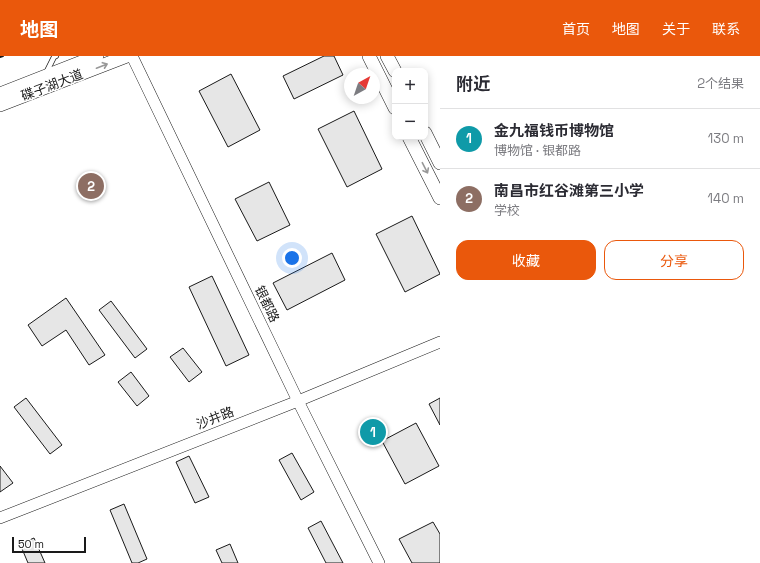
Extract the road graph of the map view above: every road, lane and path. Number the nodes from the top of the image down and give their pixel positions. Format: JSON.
{"nodes":[{"id":1,"x":56,"y":56,"type":"edge"},
{"id":2,"x":97,"y":56,"type":"edge"},
{"id":3,"x":127,"y":56,"type":"edge"},
{"id":4,"x":132,"y":56,"type":"edge"},
{"id":5,"x":369,"y":56,"type":"edge"},
{"id":6,"x":387,"y":56,"type":"edge"},
{"id":7,"x":393,"y":68,"type":"edge"},
{"id":8,"x":44,"y":77,"type":"junction"},
{"id":9,"x":0,"y":94,"type":"edge"},
{"id":10,"x":393,"y":104,"type":"edge"},
{"id":11,"x":0,"y":105,"type":"edge"},
{"id":12,"x":428,"y":139,"type":"edge"},
{"id":13,"x":411,"y":140,"type":"edge"},
{"id":14,"x":440,"y":164,"type":"edge"},
{"id":15,"x":440,"y":198,"type":"edge"},
{"id":16,"x":440,"y":342,"type":"edge"},
{"id":17,"x":298,"y":401,"type":"junction"},
{"id":18,"x":0,"y":518,"type":"edge"},
{"id":19,"x":379,"y":563,"type":"edge"}],
"edges":[{"from":1,"to":8,"type":"lane"},
{"from":2,"to":8,"type":"main road","name":"碟子湖大道"},
{"from":11,"to":3,"type":"main road","name":"碟子湖大道","one_way":true},
{"from":4,"to":17,"type":"street","name":"银都路"},
{"from":5,"to":10,"type":"main road"},
{"from":6,"to":7,"type":"main road"},
{"from":8,"to":9,"type":"main road","name":"碟子湖大道"},
{"from":12,"to":14,"type":"main road"},
{"from":13,"to":15,"type":"main road","one_way":true},
{"from":16,"to":17,"type":"street","name":"沙井路"},
{"from":17,"to":18,"type":"street","name":"沙井路"},
{"from":17,"to":19,"type":"street","name":"银都路"}]}
